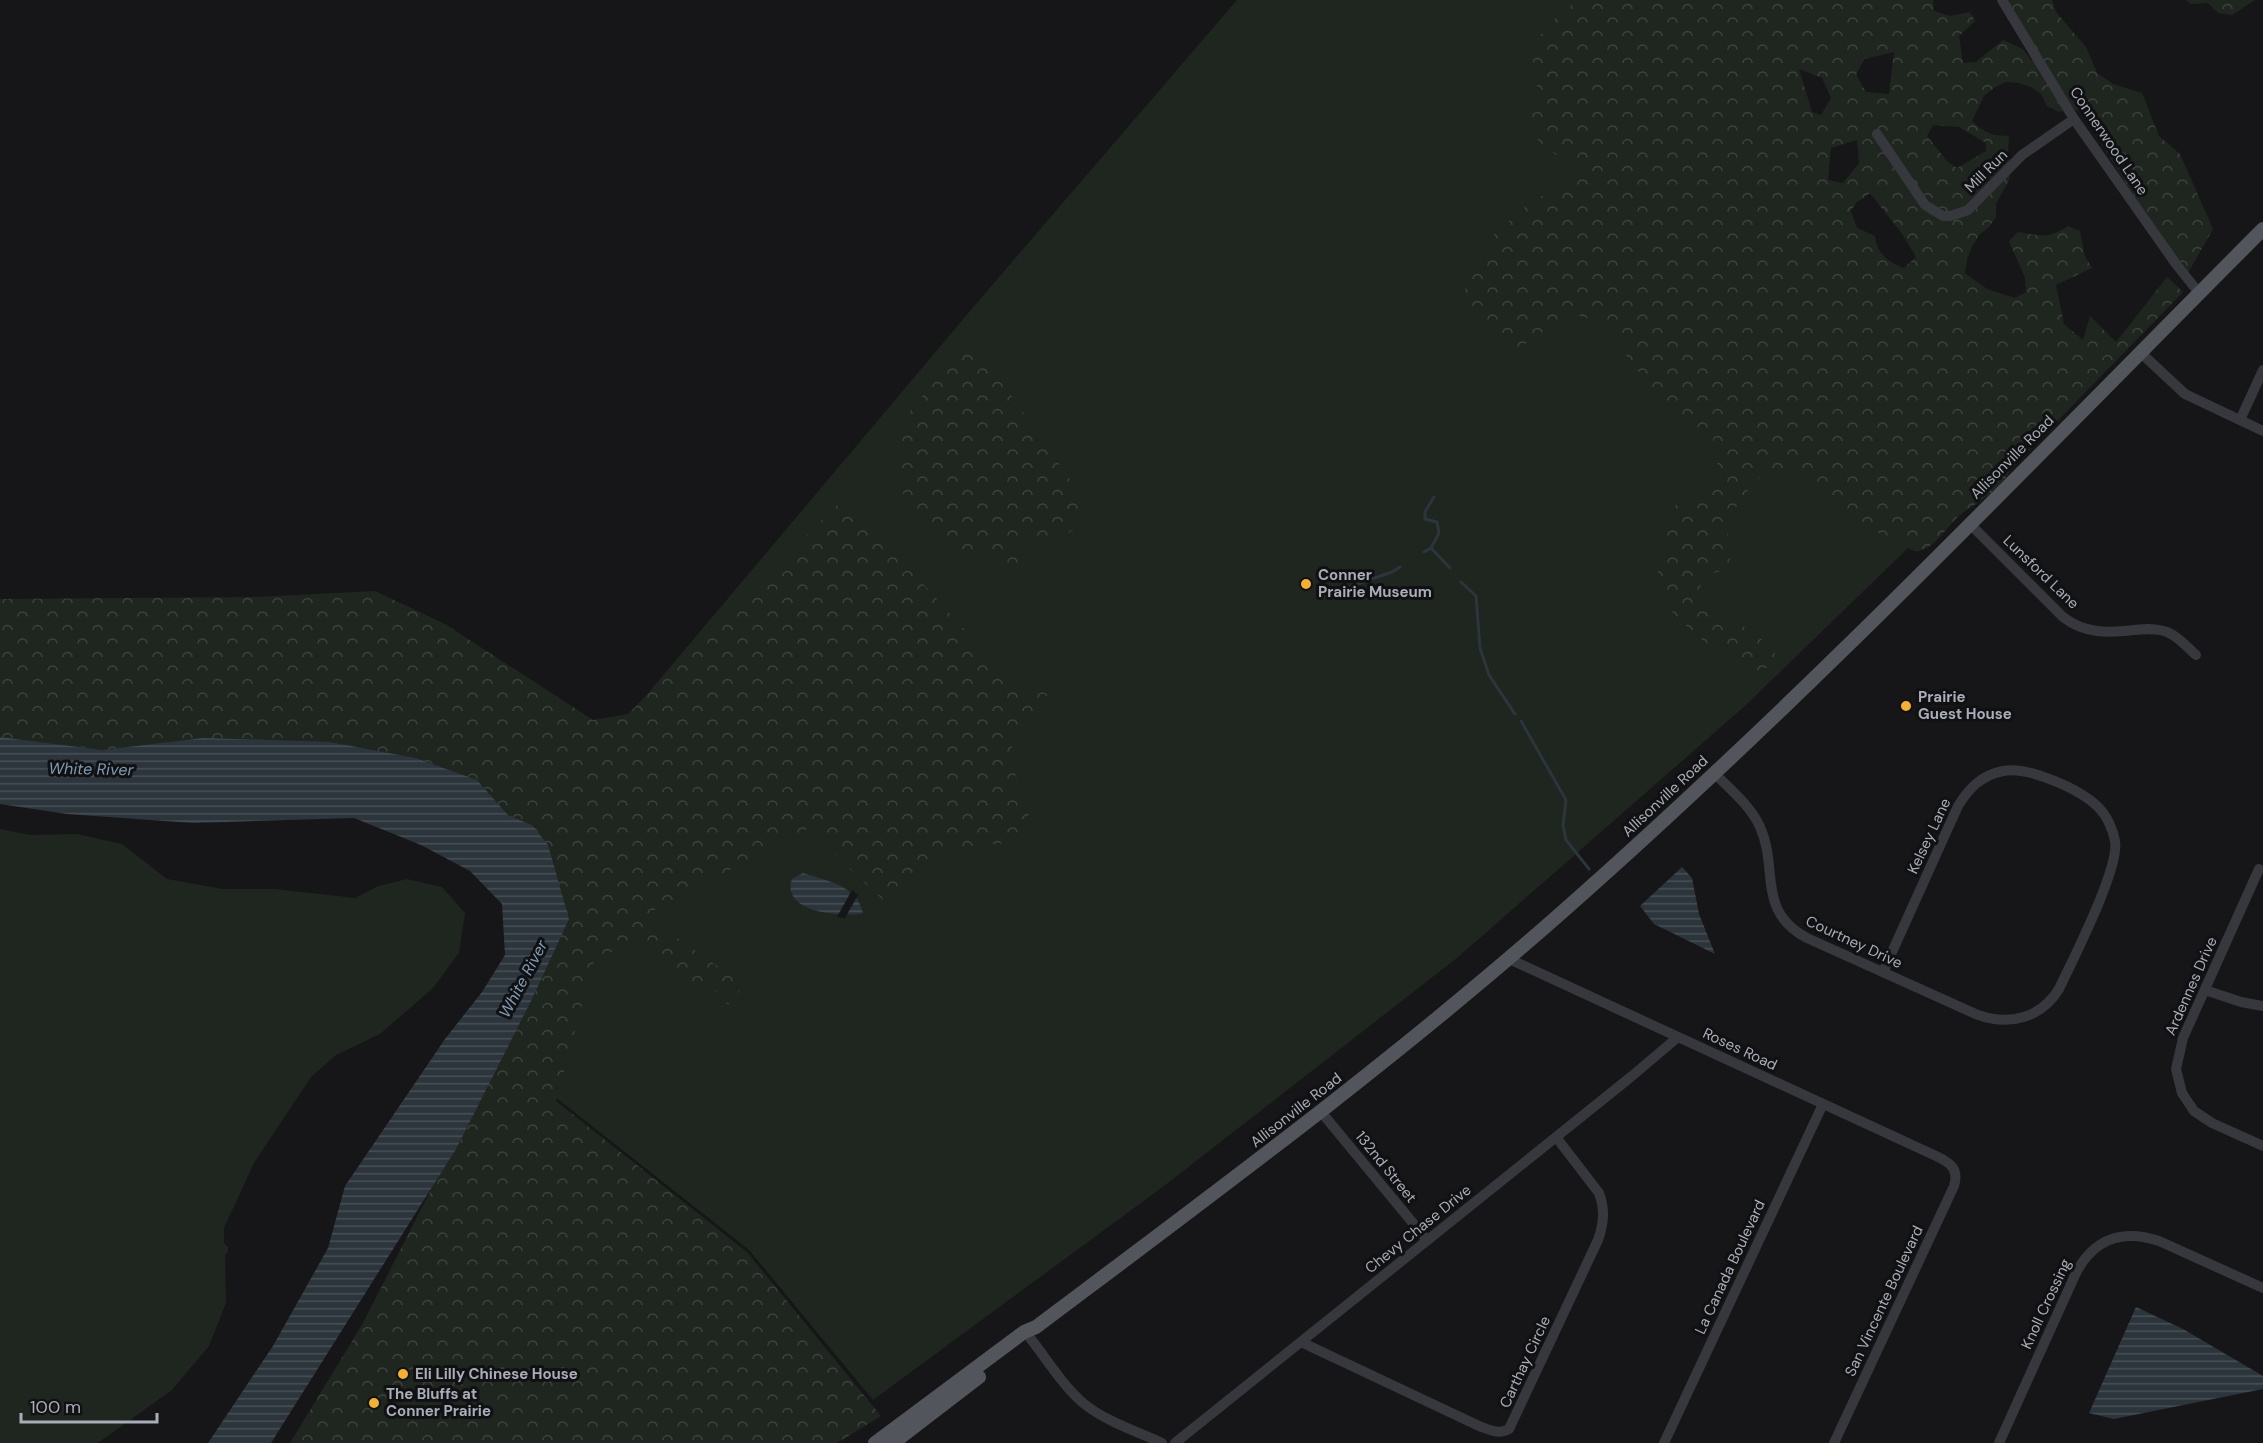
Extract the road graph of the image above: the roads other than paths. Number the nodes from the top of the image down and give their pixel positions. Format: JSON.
{"nodes":[{"id":1,"x":2002,"y":0,"type":"edge"},
{"id":2,"x":2074,"y":119,"type":"junction"},
{"id":3,"x":1877,"y":134,"type":"dead end"},
{"id":4,"x":2263,"y":229,"type":"edge"},
{"id":5,"x":2199,"y":293,"type":"junction"},
{"id":6,"x":2140,"y":352,"type":"junction"},
{"id":7,"x":2263,"y":370,"type":"edge"},
{"id":8,"x":2240,"y":420,"type":"junction"},
{"id":9,"x":2263,"y":431,"type":"edge"},
{"id":10,"x":1969,"y":523,"type":"junction"},
{"id":11,"x":2196,"y":655,"type":"dead end"},
{"id":12,"x":1714,"y":773,"type":"junction"},
{"id":13,"x":2259,"y":870,"type":"dead end"},
{"id":14,"x":1507,"y":958,"type":"junction"},
{"id":15,"x":1883,"y":972,"type":"junction"},
{"id":16,"x":2205,"y":990,"type":"junction"},
{"id":17,"x":2263,"y":1006,"type":"edge"},
{"id":18,"x":2039,"y":1011,"type":"joint"},
{"id":19,"x":1678,"y":1037,"type":"junction"},
{"id":20,"x":1823,"y":1104,"type":"junction"},
{"id":21,"x":1322,"y":1113,"type":"junction"},
{"id":22,"x":1556,"y":1137,"type":"junction"},
{"id":23,"x":2263,"y":1146,"type":"edge"},
{"id":24,"x":1955,"y":1171,"type":"joint"},
{"id":25,"x":1426,"y":1240,"type":"junction"},
{"id":26,"x":2263,"y":1288,"type":"edge"},
{"id":27,"x":1033,"y":1333,"type":"junction"},
{"id":28,"x":1301,"y":1342,"type":"junction"},
{"id":29,"x":875,"y":1443,"type":"edge"},
{"id":30,"x":893,"y":1443,"type":"edge"},
{"id":31,"x":1162,"y":1443,"type":"edge"},
{"id":32,"x":1175,"y":1443,"type":"edge"},
{"id":33,"x":1664,"y":1443,"type":"edge"},
{"id":34,"x":1834,"y":1443,"type":"edge"},
{"id":35,"x":1999,"y":1443,"type":"edge"}],
"edges":[{"from":1,"to":2,"type":"street","name":"Connerwood Lane"},
{"from":2,"to":3,"type":"street","name":"Mill Run"},
{"from":2,"to":5,"type":"street","name":"Connerwood Lane"},
{"from":4,"to":5,"type":"main road","name":"Allisonville Road"},
{"from":5,"to":6,"type":"main road","name":"Allisonville Road"},
{"from":6,"to":8,"type":"street"},
{"from":6,"to":10,"type":"main road","name":"Allisonville Road"},
{"from":7,"to":8,"type":"street"},
{"from":8,"to":9,"type":"street"},
{"from":10,"to":11,"type":"street","name":"Lunsford Lane"},
{"from":10,"to":12,"type":"main road","name":"Allisonville Road"},
{"from":12,"to":14,"type":"main road","name":"Allisonville Road"},
{"from":12,"to":15,"type":"street","name":"Courtney Drive"},
{"from":13,"to":16,"type":"street","name":"Ardennes Drive"},
{"from":14,"to":19,"type":"street","name":"Roses Road"},
{"from":14,"to":21,"type":"main road","name":"Allisonville Road"},
{"from":15,"to":18,"type":"street","name":"Courtney Drive"},
{"from":15,"to":18,"type":"street","name":"Kelsey Lane"},
{"from":16,"to":17,"type":"street"},
{"from":16,"to":23,"type":"street","name":"Ardennes Drive"},
{"from":19,"to":20,"type":"street","name":"Roses Road"},
{"from":19,"to":22,"type":"street","name":"Chevy Chase Drive"},
{"from":20,"to":24,"type":"street","name":"Roses Road"},
{"from":20,"to":33,"type":"street","name":"La Canada Boulevard"},
{"from":21,"to":25,"type":"street","name":"132nd Street"},
{"from":21,"to":27,"type":"main road","name":"Allisonville Road"},
{"from":22,"to":25,"type":"street","name":"Chevy Chase Drive"},
{"from":22,"to":28,"type":"street","name":"Carthay Circle"},
{"from":24,"to":34,"type":"street","name":"San Vincente Boulevard"},
{"from":25,"to":28,"type":"street","name":"Chevy Chase Drive"},
{"from":26,"to":35,"type":"street","name":"Knoll Crossing"},
{"from":27,"to":29,"type":"main road","name":"Allisonville Road"},
{"from":27,"to":30,"type":"main road","name":"Allisonville Road"},
{"from":27,"to":31,"type":"street"},
{"from":28,"to":32,"type":"street","name":"Chevy Chase Drive"}]}
